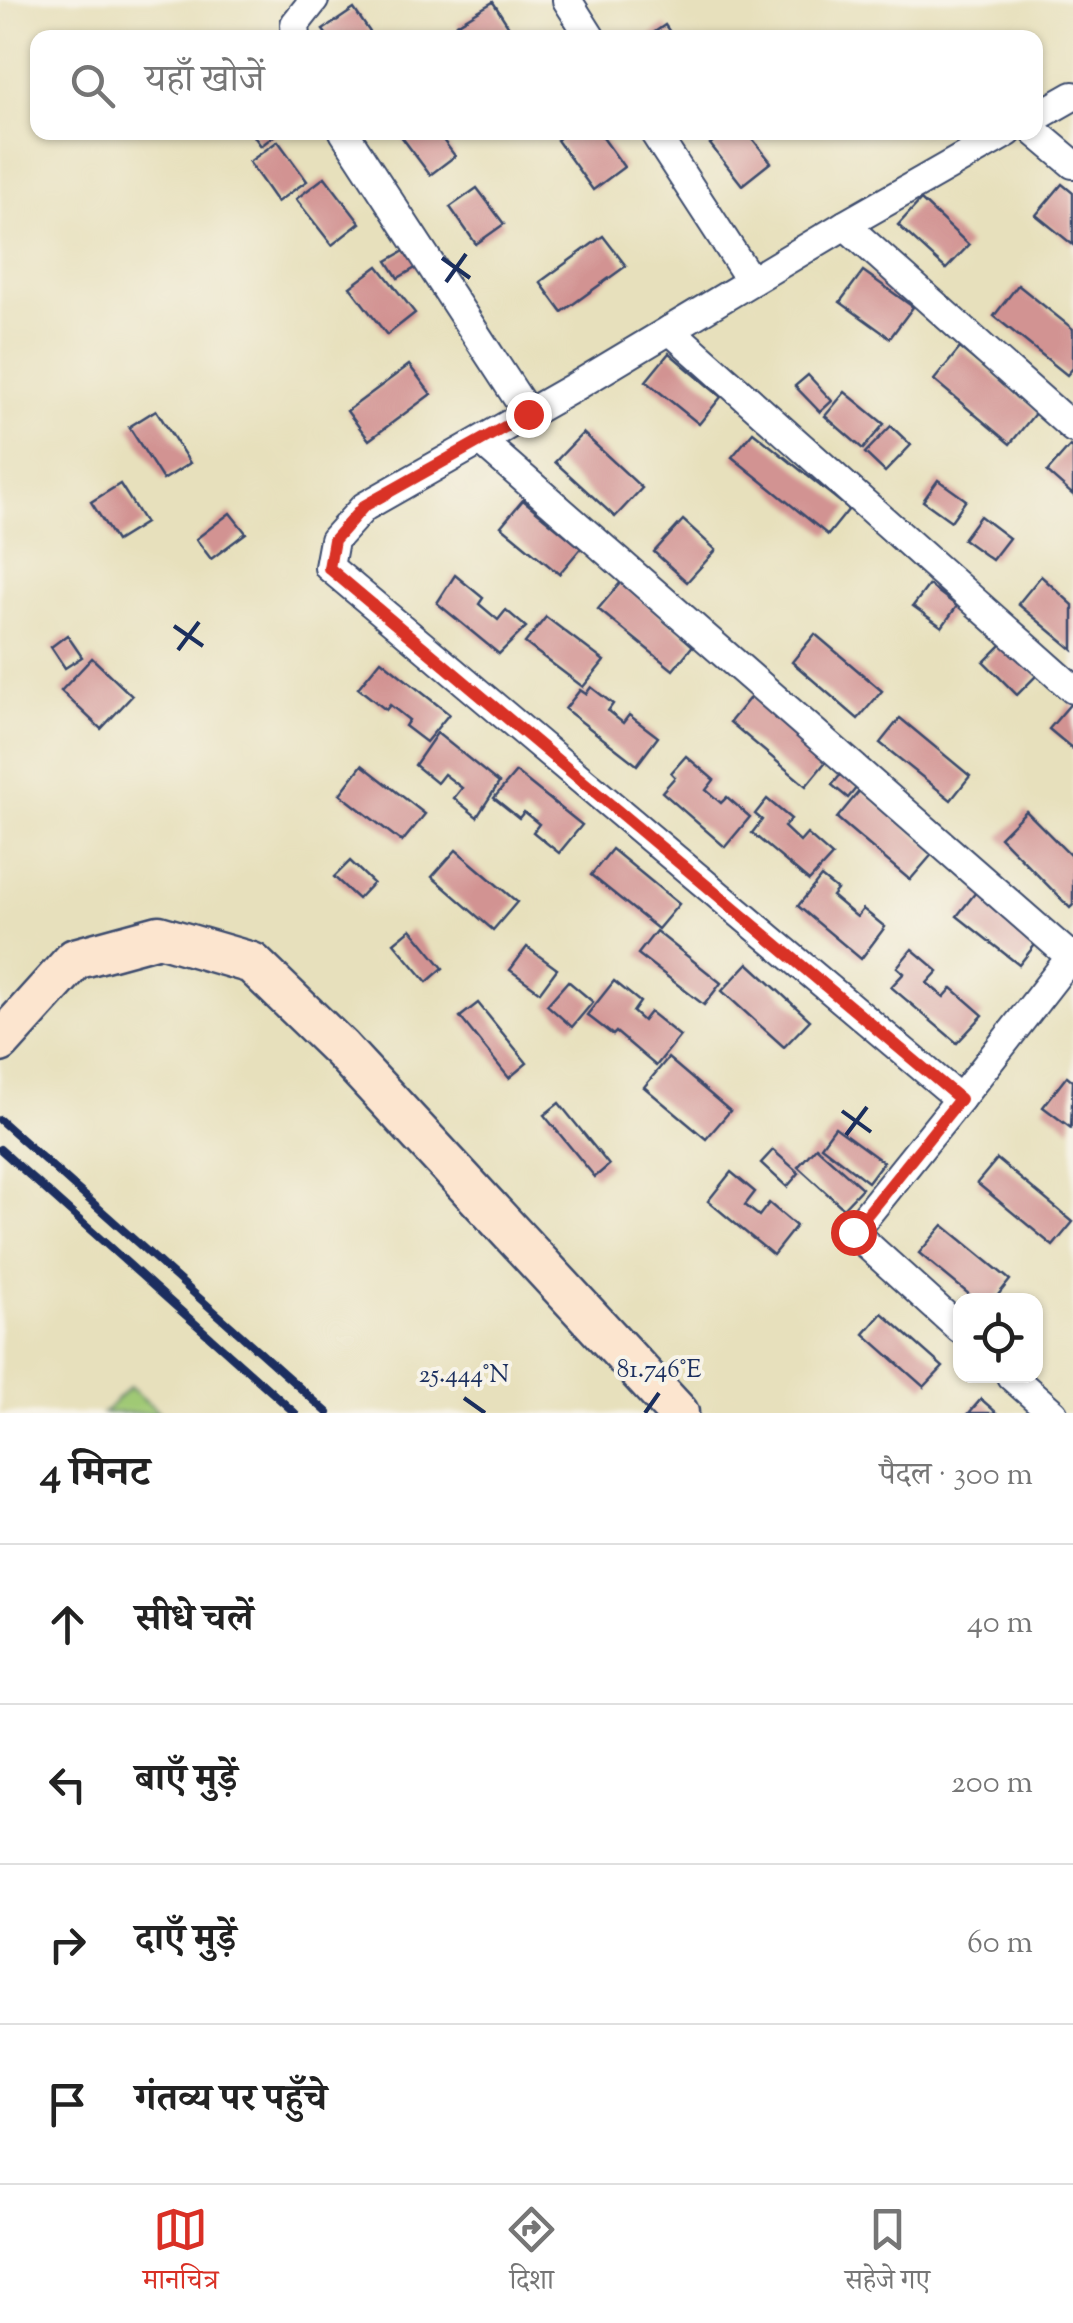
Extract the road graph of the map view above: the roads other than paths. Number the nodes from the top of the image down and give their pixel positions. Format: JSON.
{"nodes":[{"id":1,"x":314,"y":0,"type":"edge"},
{"id":2,"x":567,"y":0,"type":"edge"},
{"id":3,"x":295,"y":30,"type":"edge"},
{"id":4,"x":587,"y":30,"type":"edge"},
{"id":5,"x":1073,"y":96,"type":"edge"},
{"id":6,"x":1043,"y":113,"type":"edge"},
{"id":7,"x":1043,"y":138,"type":"edge"},
{"id":8,"x":349,"y":140,"type":"edge"},
{"id":9,"x":659,"y":140,"type":"edge"},
{"id":10,"x":994,"y":140,"type":"edge"},
{"id":11,"x":1073,"y":164,"type":"edge"},
{"id":12,"x":845,"y":224,"type":"junction"},
{"id":13,"x":751,"y":282,"type":"junction"},
{"id":14,"x":670,"y":330,"type":"junction"},
{"id":15,"x":528,"y":414,"type":"junction"},
{"id":16,"x":1073,"y":428,"type":"edge"},
{"id":17,"x":480,"y":441,"type":"junction"},
{"id":18,"x":1073,"y":689,"type":"edge"},
{"id":19,"x":1072,"y":956,"type":"edge"},
{"id":20,"x":0,"y":1042,"type":"edge"},
{"id":21,"x":960,"y":1099,"type":"junction"},
{"id":22,"x":953,"y":1324,"type":"edge"},
{"id":23,"x":1020,"y":1383,"type":"edge"},
{"id":24,"x":678,"y":1413,"type":"edge"},
{"id":25,"x":1053,"y":1413,"type":"edge"}],
"edges":[{"from":1,"to":3,"type":"street"},
{"from":2,"to":4,"type":"street"},
{"from":5,"to":6,"type":"street"},
{"from":7,"to":11,"type":"street"},
{"from":8,"to":15,"type":"street"},
{"from":9,"to":13,"type":"street"},
{"from":10,"to":12,"type":"street"},
{"from":12,"to":13,"type":"street"},
{"from":12,"to":16,"type":"street"},
{"from":13,"to":14,"type":"street"},
{"from":14,"to":15,"type":"street"},
{"from":14,"to":18,"type":"street"},
{"from":15,"to":17,"type":"street"},
{"from":17,"to":19,"type":"street"},
{"from":17,"to":21,"type":"street"},
{"from":19,"to":21,"type":"street"},
{"from":20,"to":24,"type":"main road"},
{"from":21,"to":22,"type":"street"},
{"from":23,"to":25,"type":"street"}]}
